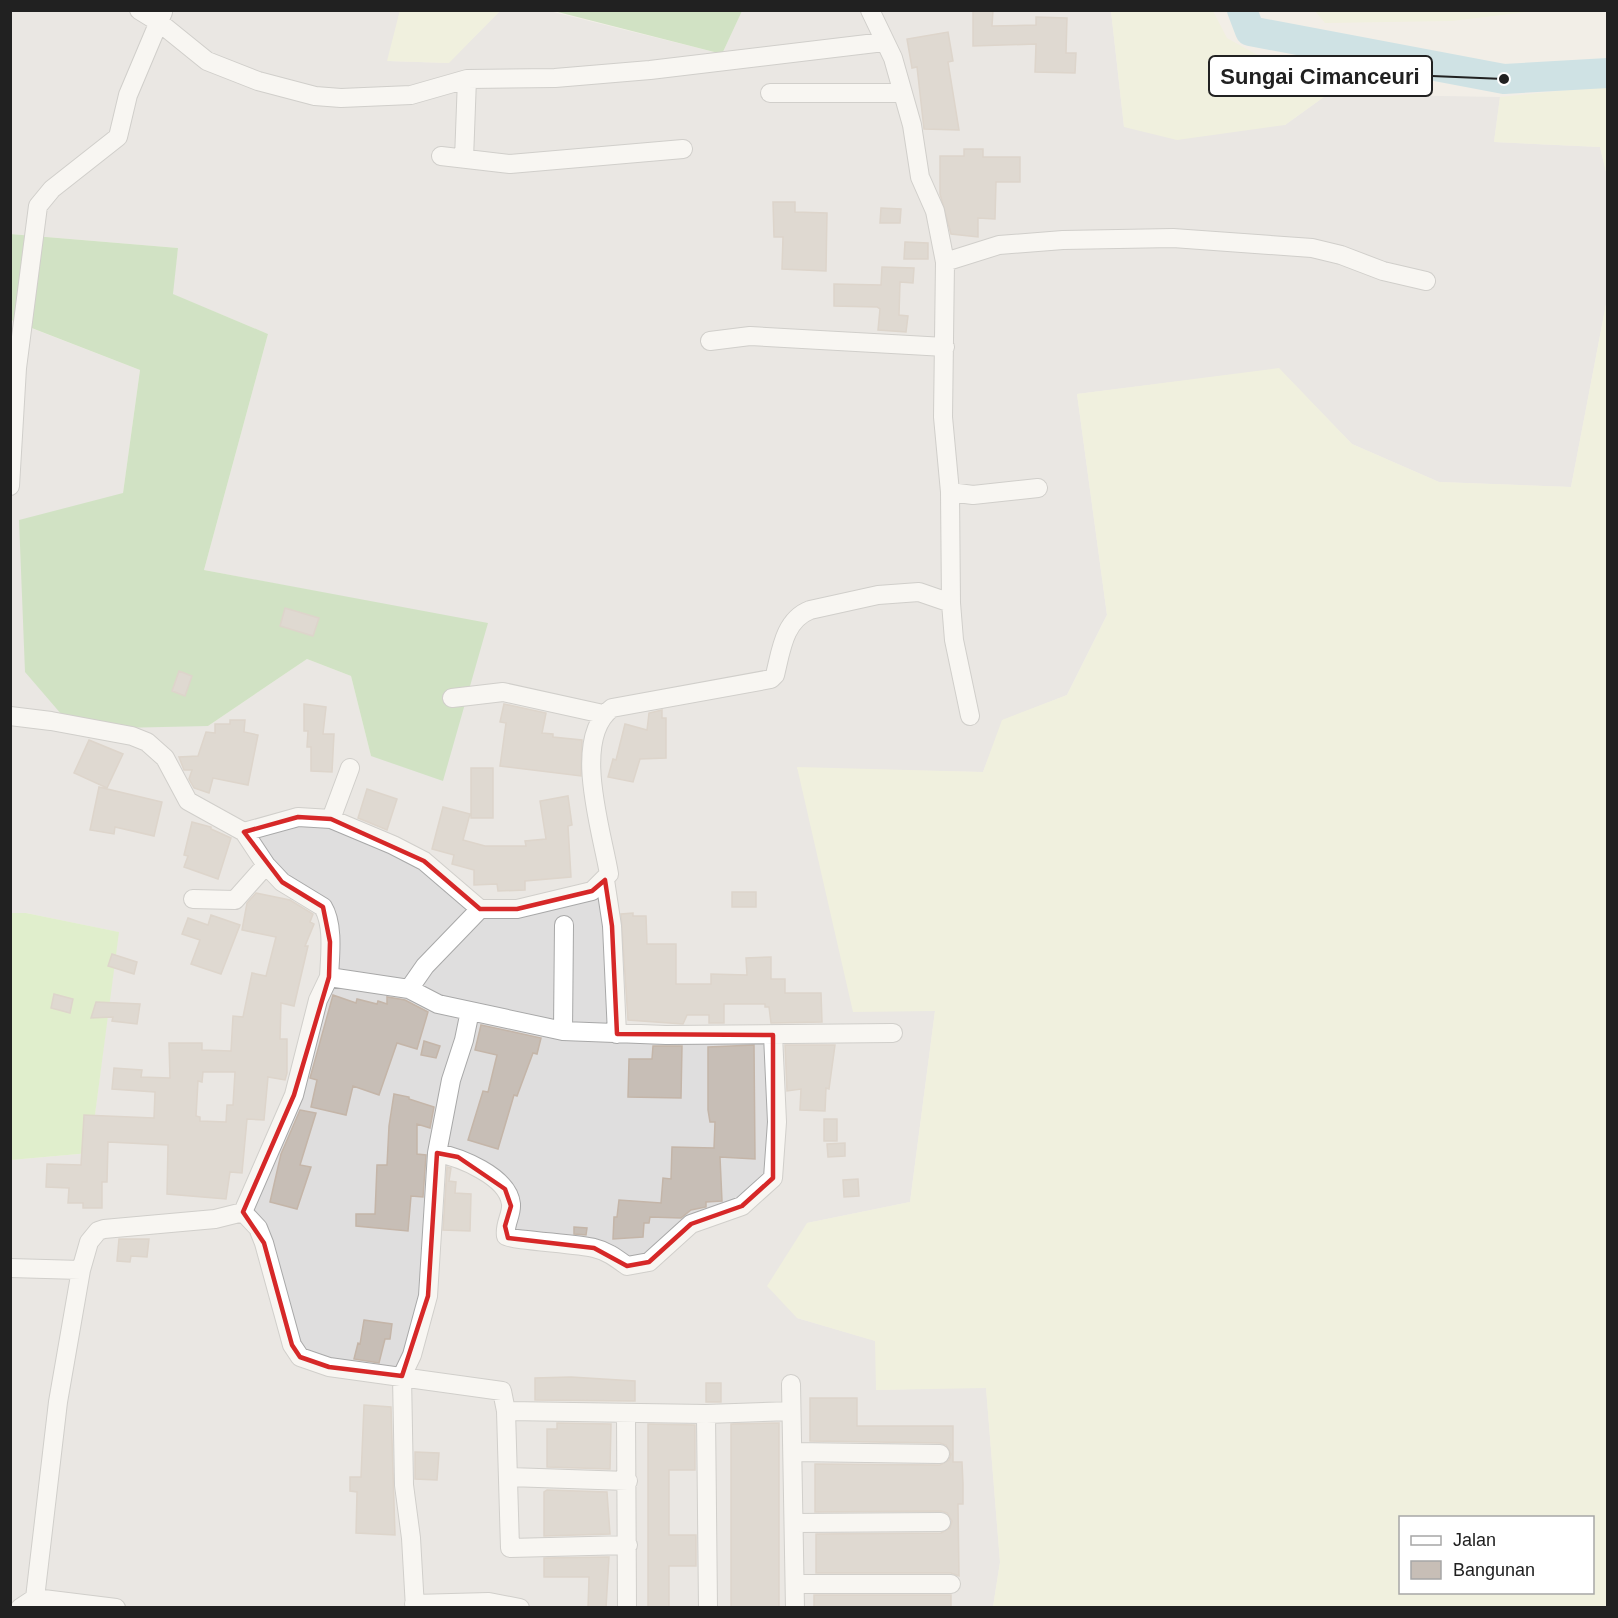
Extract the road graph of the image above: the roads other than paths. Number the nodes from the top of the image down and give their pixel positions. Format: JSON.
{"nodes":[{"id":1,"x":139,"y":10,"type":"edge"},
{"id":2,"x":870,"y":10,"type":"edge"},
{"id":3,"x":162,"y":17,"type":"edge"},
{"id":4,"x":884,"y":42,"type":"junction"},
{"id":5,"x":467,"y":79,"type":"junction"},
{"id":6,"x":770,"y":93,"type":"dead end"},
{"id":7,"x":902,"y":93,"type":"junction"},
{"id":8,"x":683,"y":149,"type":"dead end"},
{"id":9,"x":441,"y":156,"type":"dead end"},
{"id":10,"x":464,"y":159,"type":"junction"},
{"id":11,"x":945,"y":262,"type":"junction"},
{"id":12,"x":1426,"y":281,"type":"dead end"},
{"id":13,"x":710,"y":341,"type":"dead end"},
{"id":14,"x":945,"y":346,"type":"junction"},
{"id":15,"x":10,"y":486,"type":"edge"},
{"id":16,"x":1038,"y":488,"type":"dead end"},
{"id":17,"x":950,"y":492,"type":"junction"},
{"id":18,"x":951,"y":603,"type":"junction"},
{"id":19,"x":452,"y":698,"type":"dead end"},
{"id":20,"x":603,"y":714,"type":"junction"},
{"id":21,"x":10,"y":716,"type":"edge"},
{"id":22,"x":970,"y":716,"type":"dead end"},
{"id":23,"x":350,"y":768,"type":"dead end"},
{"id":24,"x":331,"y":819,"type":"junction"},
{"id":25,"x":244,"y":832,"type":"junction"},
{"id":26,"x":266,"y":865,"type":"junction"},
{"id":27,"x":605,"y":880,"type":"junction"},
{"id":28,"x":193,"y":899,"type":"dead end"},
{"id":29,"x":480,"y":909,"type":"junction"},
{"id":30,"x":564,"y":925,"type":"dead end"},
{"id":31,"x":329,"y":977,"type":"junction"},
{"id":32,"x":409,"y":989,"type":"junction"},
{"id":33,"x":470,"y":1011,"type":"junction"},
{"id":34,"x":563,"y":1031,"type":"junction"},
{"id":35,"x":893,"y":1033,"type":"dead end"},
{"id":36,"x":617,"y":1034,"type":"junction"},
{"id":37,"x":773,"y":1035,"type":"junction"},
{"id":38,"x":437,"y":1153,"type":"junction"},
{"id":39,"x":243,"y":1212,"type":"junction"},
{"id":40,"x":10,"y":1268,"type":"edge"},
{"id":41,"x":81,"y":1270,"type":"junction"},
{"id":42,"x":402,"y":1376,"type":"junction"},
{"id":43,"x":791,"y":1384,"type":"dead end"},
{"id":44,"x":506,"y":1411,"type":"junction"},
{"id":45,"x":791,"y":1411,"type":"junction"},
{"id":46,"x":626,"y":1413,"type":"junction"},
{"id":47,"x":706,"y":1414,"type":"junction"},
{"id":48,"x":794,"y":1452,"type":"junction"},
{"id":49,"x":940,"y":1454,"type":"dead end"},
{"id":50,"x":509,"y":1477,"type":"junction"},
{"id":51,"x":628,"y":1481,"type":"junction"},
{"id":52,"x":941,"y":1522,"type":"dead end"},
{"id":53,"x":794,"y":1523,"type":"junction"},
{"id":54,"x":628,"y":1545,"type":"junction"},
{"id":55,"x":795,"y":1584,"type":"junction"},
{"id":56,"x":951,"y":1584,"type":"dead end"},
{"id":57,"x":27,"y":1603,"type":"edge"},
{"id":58,"x":414,"y":1606,"type":"edge"},
{"id":59,"x":116,"y":1608,"type":"edge"},
{"id":60,"x":520,"y":1608,"type":"edge"},
{"id":61,"x":627,"y":1608,"type":"edge"},
{"id":62,"x":708,"y":1608,"type":"edge"},
{"id":63,"x":795,"y":1608,"type":"edge"}],
"edges":[{"from":1,"to":3,"type":"street"},
{"from":2,"to":4,"type":"street"},
{"from":3,"to":5,"type":"street"},
{"from":3,"to":15,"type":"street"},
{"from":4,"to":5,"type":"street"},
{"from":4,"to":7,"type":"street"},
{"from":5,"to":10,"type":"street"},
{"from":6,"to":7,"type":"street"},
{"from":7,"to":11,"type":"street"},
{"from":8,"to":10,"type":"street"},
{"from":9,"to":10,"type":"street"},
{"from":11,"to":12,"type":"street"},
{"from":11,"to":14,"type":"street"},
{"from":13,"to":14,"type":"street"},
{"from":14,"to":17,"type":"street"},
{"from":16,"to":17,"type":"street"},
{"from":17,"to":18,"type":"street"},
{"from":18,"to":20,"type":"street"},
{"from":18,"to":22,"type":"street"},
{"from":19,"to":20,"type":"street"},
{"from":20,"to":27,"type":"street"},
{"from":21,"to":25,"type":"street"},
{"from":23,"to":24,"type":"street"},
{"from":24,"to":25,"type":"street"},
{"from":24,"to":29,"type":"street"},
{"from":25,"to":26,"type":"street"},
{"from":26,"to":28,"type":"street"},
{"from":26,"to":31,"type":"street"},
{"from":27,"to":29,"type":"street"},
{"from":27,"to":36,"type":"street"},
{"from":29,"to":32,"type":"street"},
{"from":30,"to":34,"type":"street"},
{"from":31,"to":32,"type":"street"},
{"from":31,"to":39,"type":"street"},
{"from":32,"to":33,"type":"street"},
{"from":33,"to":34,"type":"street"},
{"from":33,"to":38,"type":"street"},
{"from":34,"to":36,"type":"street"},
{"from":35,"to":37,"type":"street"},
{"from":36,"to":37,"type":"street"},
{"from":37,"to":38,"type":"street"},
{"from":38,"to":42,"type":"street"},
{"from":39,"to":41,"type":"street"},
{"from":39,"to":42,"type":"street"},
{"from":40,"to":41,"type":"street"},
{"from":41,"to":57,"type":"street"},
{"from":42,"to":44,"type":"street"},
{"from":42,"to":58,"type":"street"},
{"from":43,"to":45,"type":"street"},
{"from":44,"to":46,"type":"street"},
{"from":44,"to":50,"type":"street"},
{"from":45,"to":47,"type":"street"},
{"from":45,"to":48,"type":"street"},
{"from":46,"to":47,"type":"street"},
{"from":46,"to":51,"type":"street"},
{"from":47,"to":62,"type":"street"},
{"from":48,"to":49,"type":"street"},
{"from":48,"to":53,"type":"street"},
{"from":50,"to":51,"type":"street"},
{"from":50,"to":54,"type":"street"},
{"from":51,"to":54,"type":"street"},
{"from":52,"to":53,"type":"street"},
{"from":53,"to":55,"type":"street"},
{"from":54,"to":61,"type":"street"},
{"from":55,"to":56,"type":"street"},
{"from":55,"to":63,"type":"street"},
{"from":57,"to":59,"type":"street"},
{"from":58,"to":60,"type":"street"}]}
